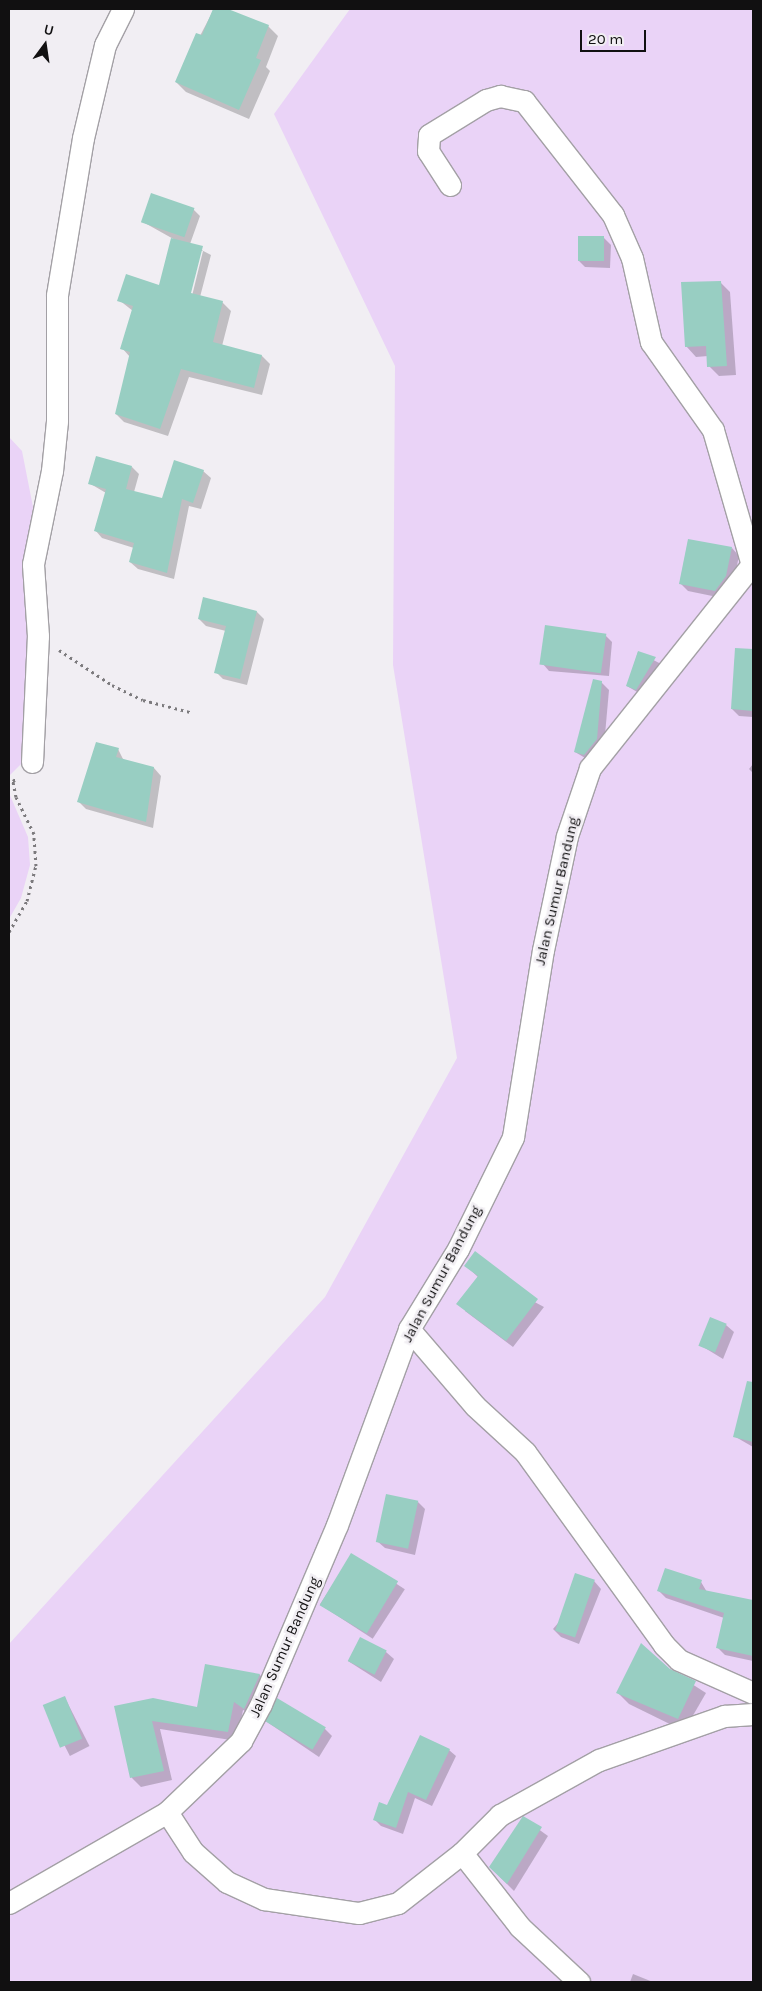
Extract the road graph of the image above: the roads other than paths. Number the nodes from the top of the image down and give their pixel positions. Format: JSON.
{"nodes":[{"id":1,"x":123,"y":9,"type":"edge"},
{"id":2,"x":450,"y":185,"type":"dead end"},
{"id":3,"x":753,"y":564,"type":"edge"},
{"id":4,"x":32,"y":762,"type":"road end"},
{"id":5,"x":410,"y":1329,"type":"junction"},
{"id":6,"x":753,"y":1693,"type":"edge"},
{"id":7,"x":753,"y":1714,"type":"edge"},
{"id":8,"x":167,"y":1812,"type":"junction"},
{"id":9,"x":462,"y":1853,"type":"junction"},
{"id":10,"x":9,"y":1903,"type":"edge"},
{"id":11,"x":579,"y":1982,"type":"edge"}],
"edges":[{"from":1,"to":4,"type":"street"},
{"from":2,"to":3,"type":"street"},
{"from":3,"to":5,"type":"street","name":"Jalan Sumur Bandung"},
{"from":5,"to":6,"type":"street"},
{"from":5,"to":8,"type":"street","name":"Jalan Sumur Bandung"},
{"from":7,"to":9,"type":"street"},
{"from":8,"to":9,"type":"street"},
{"from":8,"to":10,"type":"street","name":"Jalan Sumur Bandung"},
{"from":9,"to":11,"type":"street"}]}
